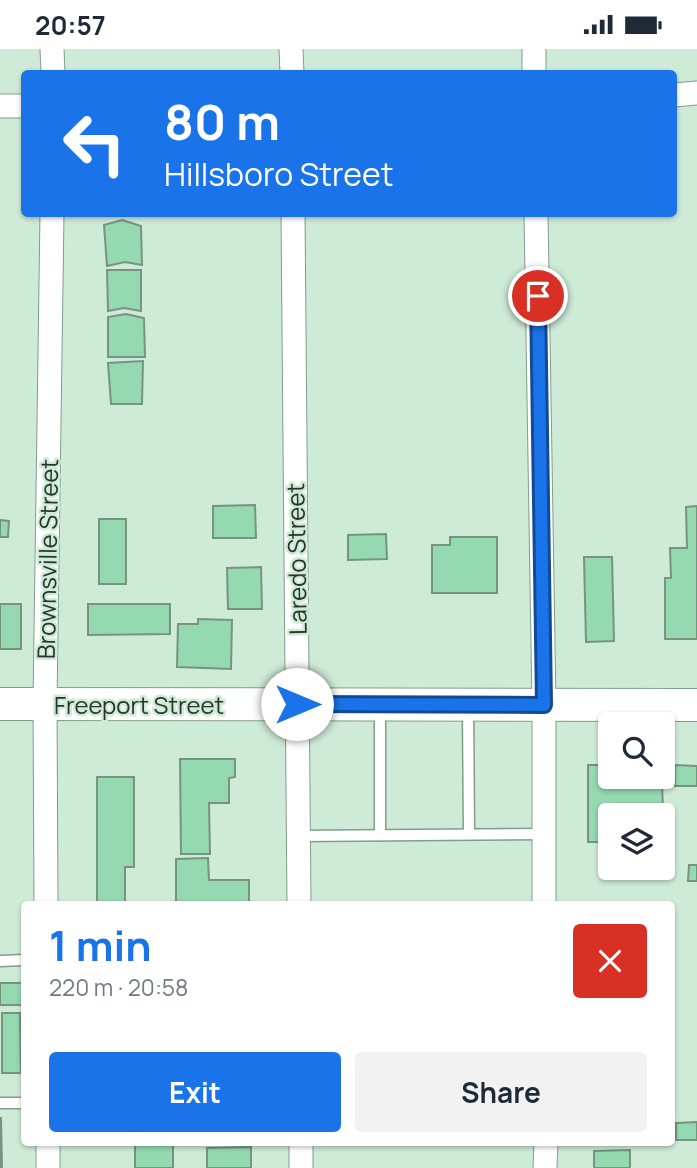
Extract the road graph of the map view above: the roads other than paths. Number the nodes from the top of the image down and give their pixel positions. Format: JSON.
{"nodes":[{"id":1,"x":52,"y":49,"type":"edge"},
{"id":2,"x":291,"y":49,"type":"edge"},
{"id":3,"x":534,"y":49,"type":"edge"},
{"id":4,"x":53,"y":70,"type":"edge"},
{"id":5,"x":292,"y":70,"type":"edge"},
{"id":6,"x":534,"y":70,"type":"edge"},
{"id":7,"x":697,"y":93,"type":"edge"},
{"id":8,"x":677,"y":95,"type":"edge"},
{"id":9,"x":0,"y":106,"type":"edge"},
{"id":10,"x":21,"y":106,"type":"edge"},
{"id":11,"x":51,"y":217,"type":"edge"},
{"id":12,"x":293,"y":217,"type":"edge"},
{"id":13,"x":536,"y":217,"type":"edge"},
{"id":14,"x":45,"y":703,"type":"junction"},
{"id":15,"x":0,"y":704,"type":"edge"},
{"id":16,"x":297,"y":704,"type":"junction"},
{"id":17,"x":380,"y":705,"type":"junction"},
{"id":18,"x":468,"y":705,"type":"junction"},
{"id":19,"x":544,"y":705,"type":"junction"},
{"id":20,"x":697,"y":705,"type":"edge"},
{"id":21,"x":469,"y":833,"type":"junction"},
{"id":22,"x":380,"y":834,"type":"junction"},
{"id":23,"x":544,"y":834,"type":"junction"},
{"id":24,"x":298,"y":835,"type":"junction"},
{"id":25,"x":46,"y":901,"type":"edge"},
{"id":26,"x":299,"y":901,"type":"edge"},
{"id":27,"x":544,"y":901,"type":"edge"},
{"id":28,"x":21,"y":960,"type":"edge"},
{"id":29,"x":0,"y":961,"type":"edge"},
{"id":30,"x":0,"y":1103,"type":"edge"},
{"id":31,"x":21,"y":1103,"type":"edge"},
{"id":32,"x":48,"y":1146,"type":"edge"},
{"id":33,"x":301,"y":1146,"type":"edge"},
{"id":34,"x":546,"y":1146,"type":"edge"},
{"id":35,"x":48,"y":1168,"type":"edge"},
{"id":36,"x":301,"y":1168,"type":"edge"},
{"id":37,"x":545,"y":1168,"type":"edge"}],
"edges":[{"from":1,"to":4,"type":"street"},
{"from":2,"to":5,"type":"street"},
{"from":3,"to":6,"type":"street"},
{"from":7,"to":8,"type":"street"},
{"from":9,"to":10,"type":"street"},
{"from":11,"to":14,"type":"street","name":"Brownsville Street"},
{"from":12,"to":16,"type":"street","name":"Laredo Street"},
{"from":13,"to":19,"type":"street"},
{"from":14,"to":15,"type":"main road","name":"Freeport Street"},
{"from":14,"to":16,"type":"main road","name":"Freeport Street"},
{"from":14,"to":25,"type":"street","name":"Brownsville Street"},
{"from":16,"to":17,"type":"main road","name":"Freeport Street"},
{"from":16,"to":24,"type":"street","name":"Laredo Street"},
{"from":17,"to":18,"type":"main road","name":"Freeport Street"},
{"from":17,"to":22,"type":"lane"},
{"from":18,"to":19,"type":"main road","name":"Freeport Street"},
{"from":18,"to":21,"type":"lane"},
{"from":19,"to":20,"type":"main road","name":"Freeport Street"},
{"from":19,"to":23,"type":"street"},
{"from":21,"to":22,"type":"lane"},
{"from":21,"to":23,"type":"lane"},
{"from":22,"to":24,"type":"lane"},
{"from":23,"to":27,"type":"street"},
{"from":24,"to":26,"type":"street","name":"Laredo Street"},
{"from":28,"to":29,"type":"lane"},
{"from":30,"to":31,"type":"lane"},
{"from":32,"to":35,"type":"street"},
{"from":33,"to":36,"type":"street"},
{"from":34,"to":37,"type":"street"}]}
